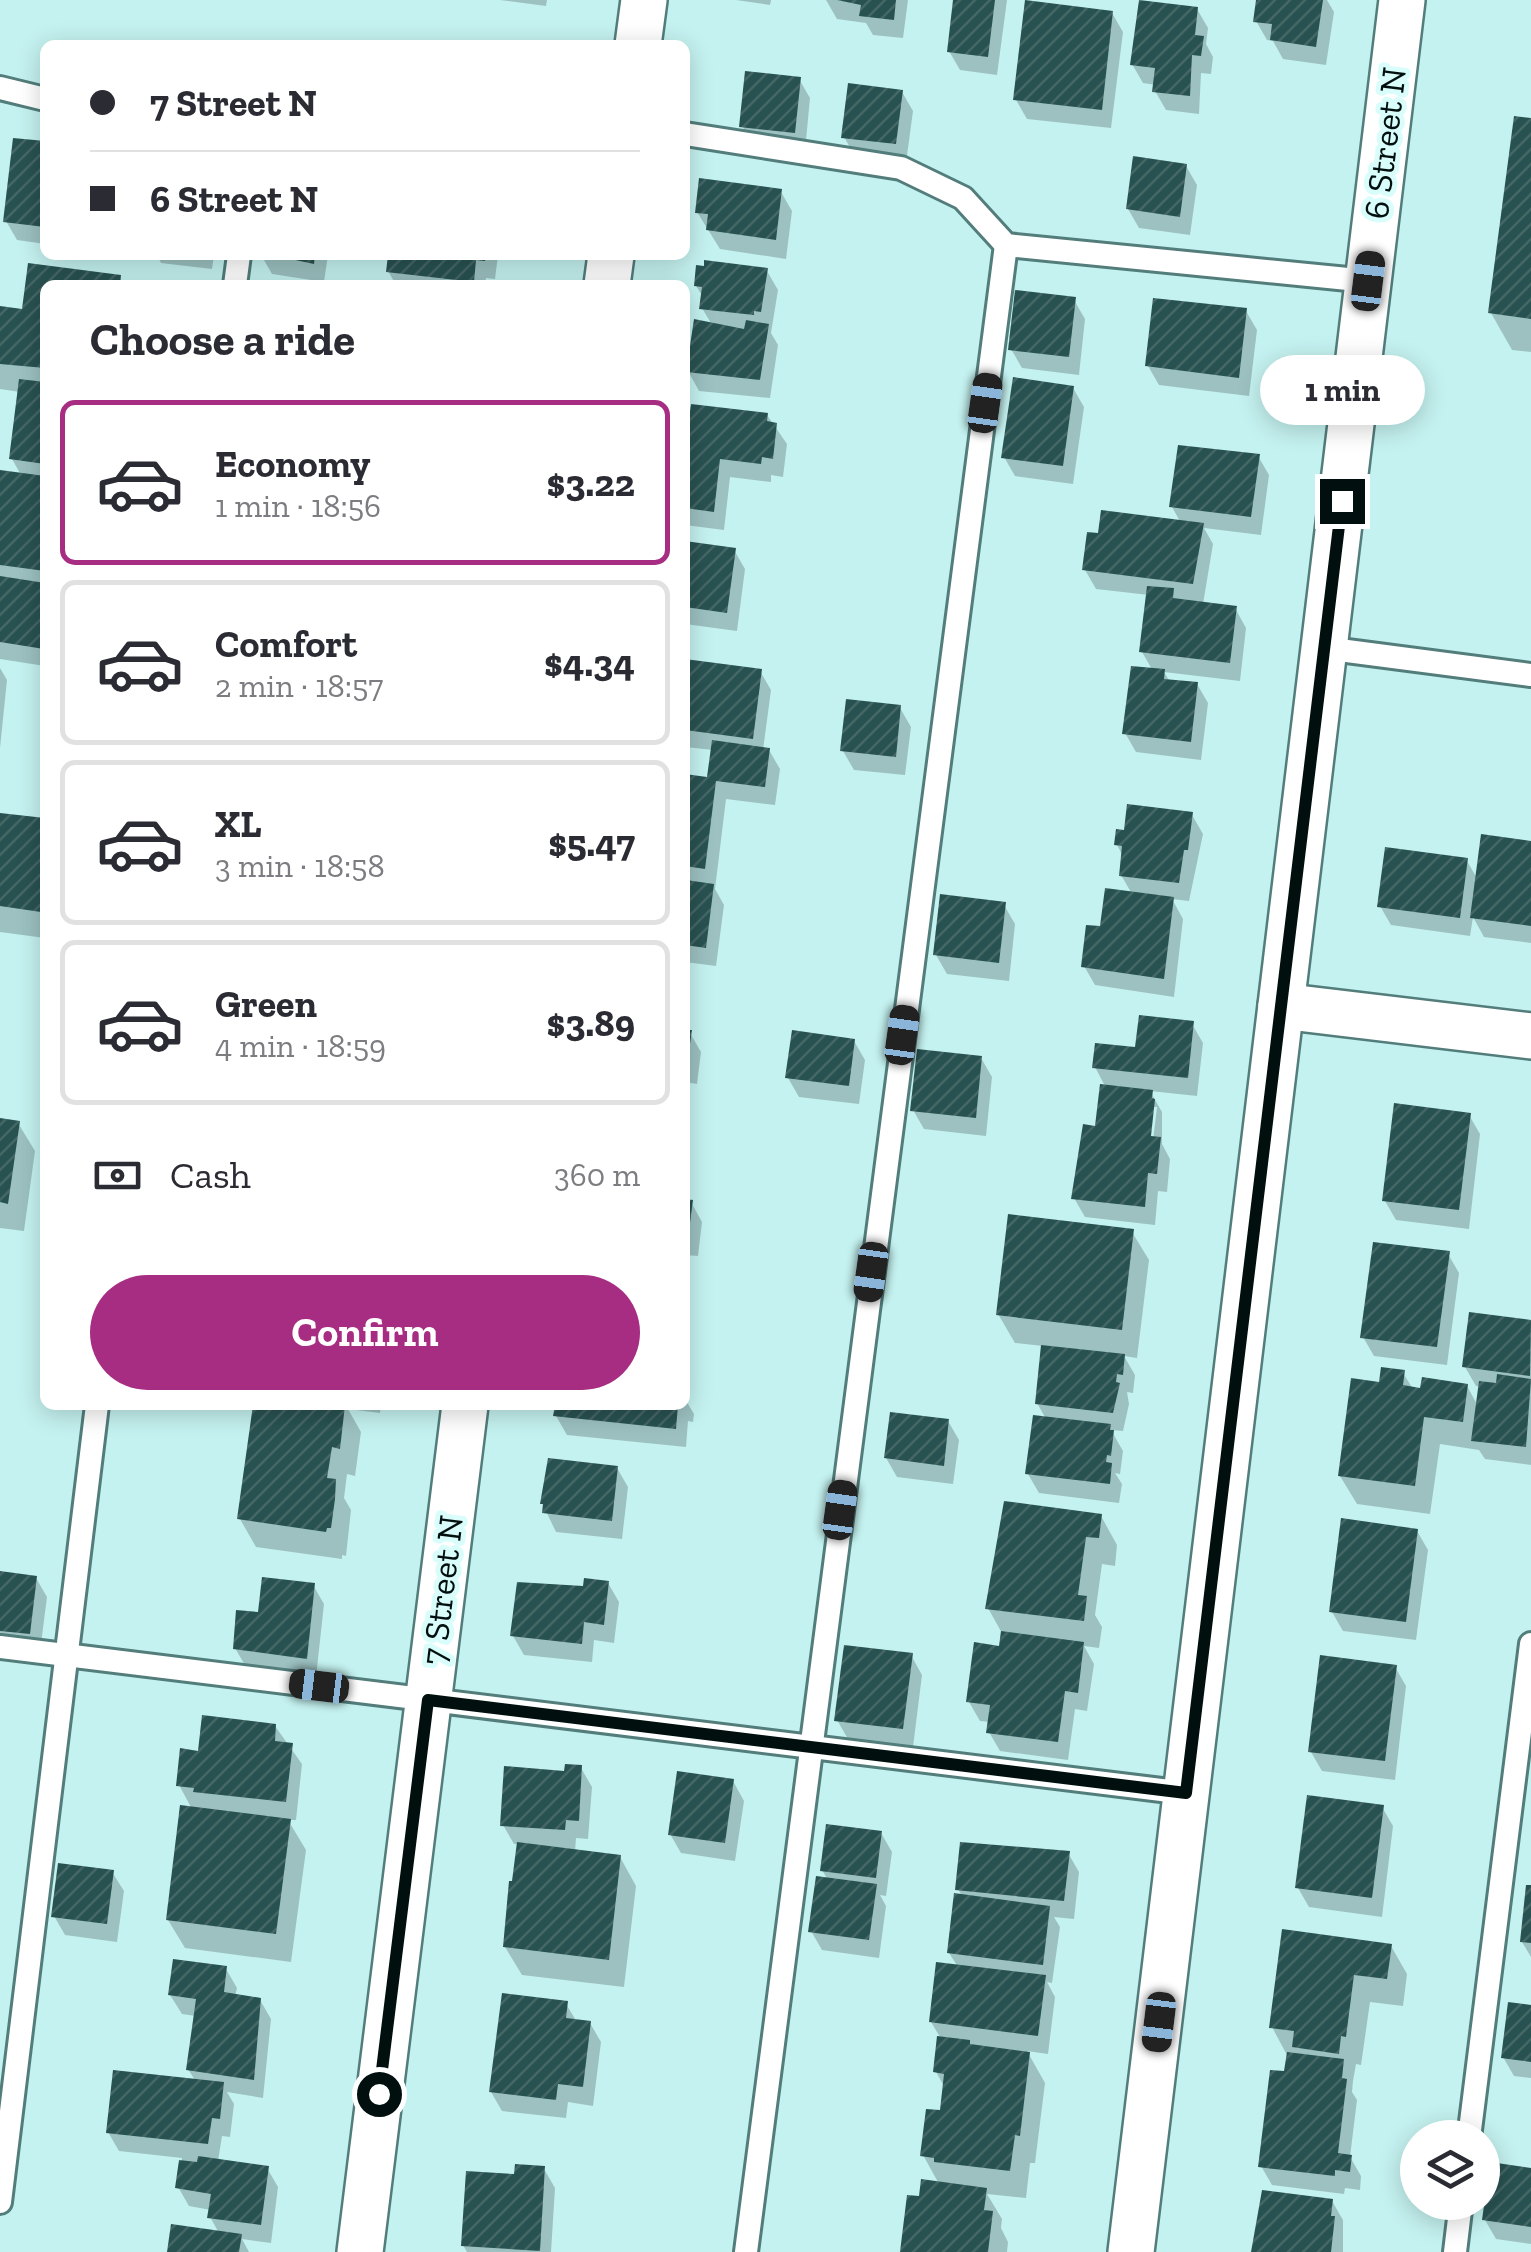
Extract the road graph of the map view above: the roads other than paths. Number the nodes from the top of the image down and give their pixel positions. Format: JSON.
{"nodes":[{"id":1,"x":644,"y":0,"type":"edge"},
{"id":2,"x":1402,"y":0,"type":"edge"},
{"id":3,"x":639,"y":40,"type":"edge"},
{"id":4,"x":0,"y":88,"type":"edge"},
{"id":5,"x":40,"y":98,"type":"edge"},
{"id":6,"x":690,"y":135,"type":"edge"},
{"id":7,"x":1006,"y":245,"type":"junction"},
{"id":8,"x":1368,"y":281,"type":"junction"},
{"id":9,"x":1324,"y":648,"type":"junction"},
{"id":10,"x":1531,"y":675,"type":"edge"},
{"id":11,"x":1281,"y":1006,"type":"junction"},
{"id":12,"x":1531,"y":1036,"type":"edge"},
{"id":13,"x":96,"y":1410,"type":"edge"},
{"id":14,"x":464,"y":1410,"type":"edge"},
{"id":15,"x":1531,"y":1644,"type":"edge"},
{"id":16,"x":0,"y":1647,"type":"edge"},
{"id":17,"x":66,"y":1655,"type":"junction"},
{"id":18,"x":428,"y":1700,"type":"junction"},
{"id":19,"x":809,"y":1746,"type":"junction"},
{"id":20,"x":1186,"y":1793,"type":"junction"},
{"id":21,"x":1471,"y":2120,"type":"edge"},
{"id":22,"x":0,"y":2202,"type":"edge"},
{"id":23,"x":1459,"y":2220,"type":"edge"},
{"id":24,"x":360,"y":2252,"type":"edge"},
{"id":25,"x":746,"y":2252,"type":"edge"},
{"id":26,"x":1131,"y":2252,"type":"edge"},
{"id":27,"x":1455,"y":2252,"type":"edge"}],
"edges":[{"from":1,"to":3,"type":"street"},
{"from":2,"to":8,"type":"street","name":"6 Street N"},
{"from":4,"to":5,"type":"lane"},
{"from":6,"to":7,"type":"lane"},
{"from":7,"to":8,"type":"lane"},
{"from":7,"to":19,"type":"lane"},
{"from":8,"to":9,"type":"street","name":"6 Street N"},
{"from":9,"to":10,"type":"lane"},
{"from":9,"to":11,"type":"street","name":"6 Street N"},
{"from":11,"to":12,"type":"street"},
{"from":11,"to":20,"type":"street","name":"6 Street N"},
{"from":13,"to":17,"type":"lane"},
{"from":14,"to":18,"type":"street","name":"7 Street N"},
{"from":15,"to":21,"type":"lane"},
{"from":16,"to":17,"type":"lane"},
{"from":17,"to":18,"type":"lane"},
{"from":17,"to":22,"type":"lane"},
{"from":18,"to":19,"type":"lane"},
{"from":18,"to":24,"type":"street","name":"7 Street N"},
{"from":19,"to":20,"type":"lane"},
{"from":19,"to":25,"type":"lane"},
{"from":20,"to":26,"type":"street","name":"6 Street N"},
{"from":23,"to":27,"type":"lane"}]}
